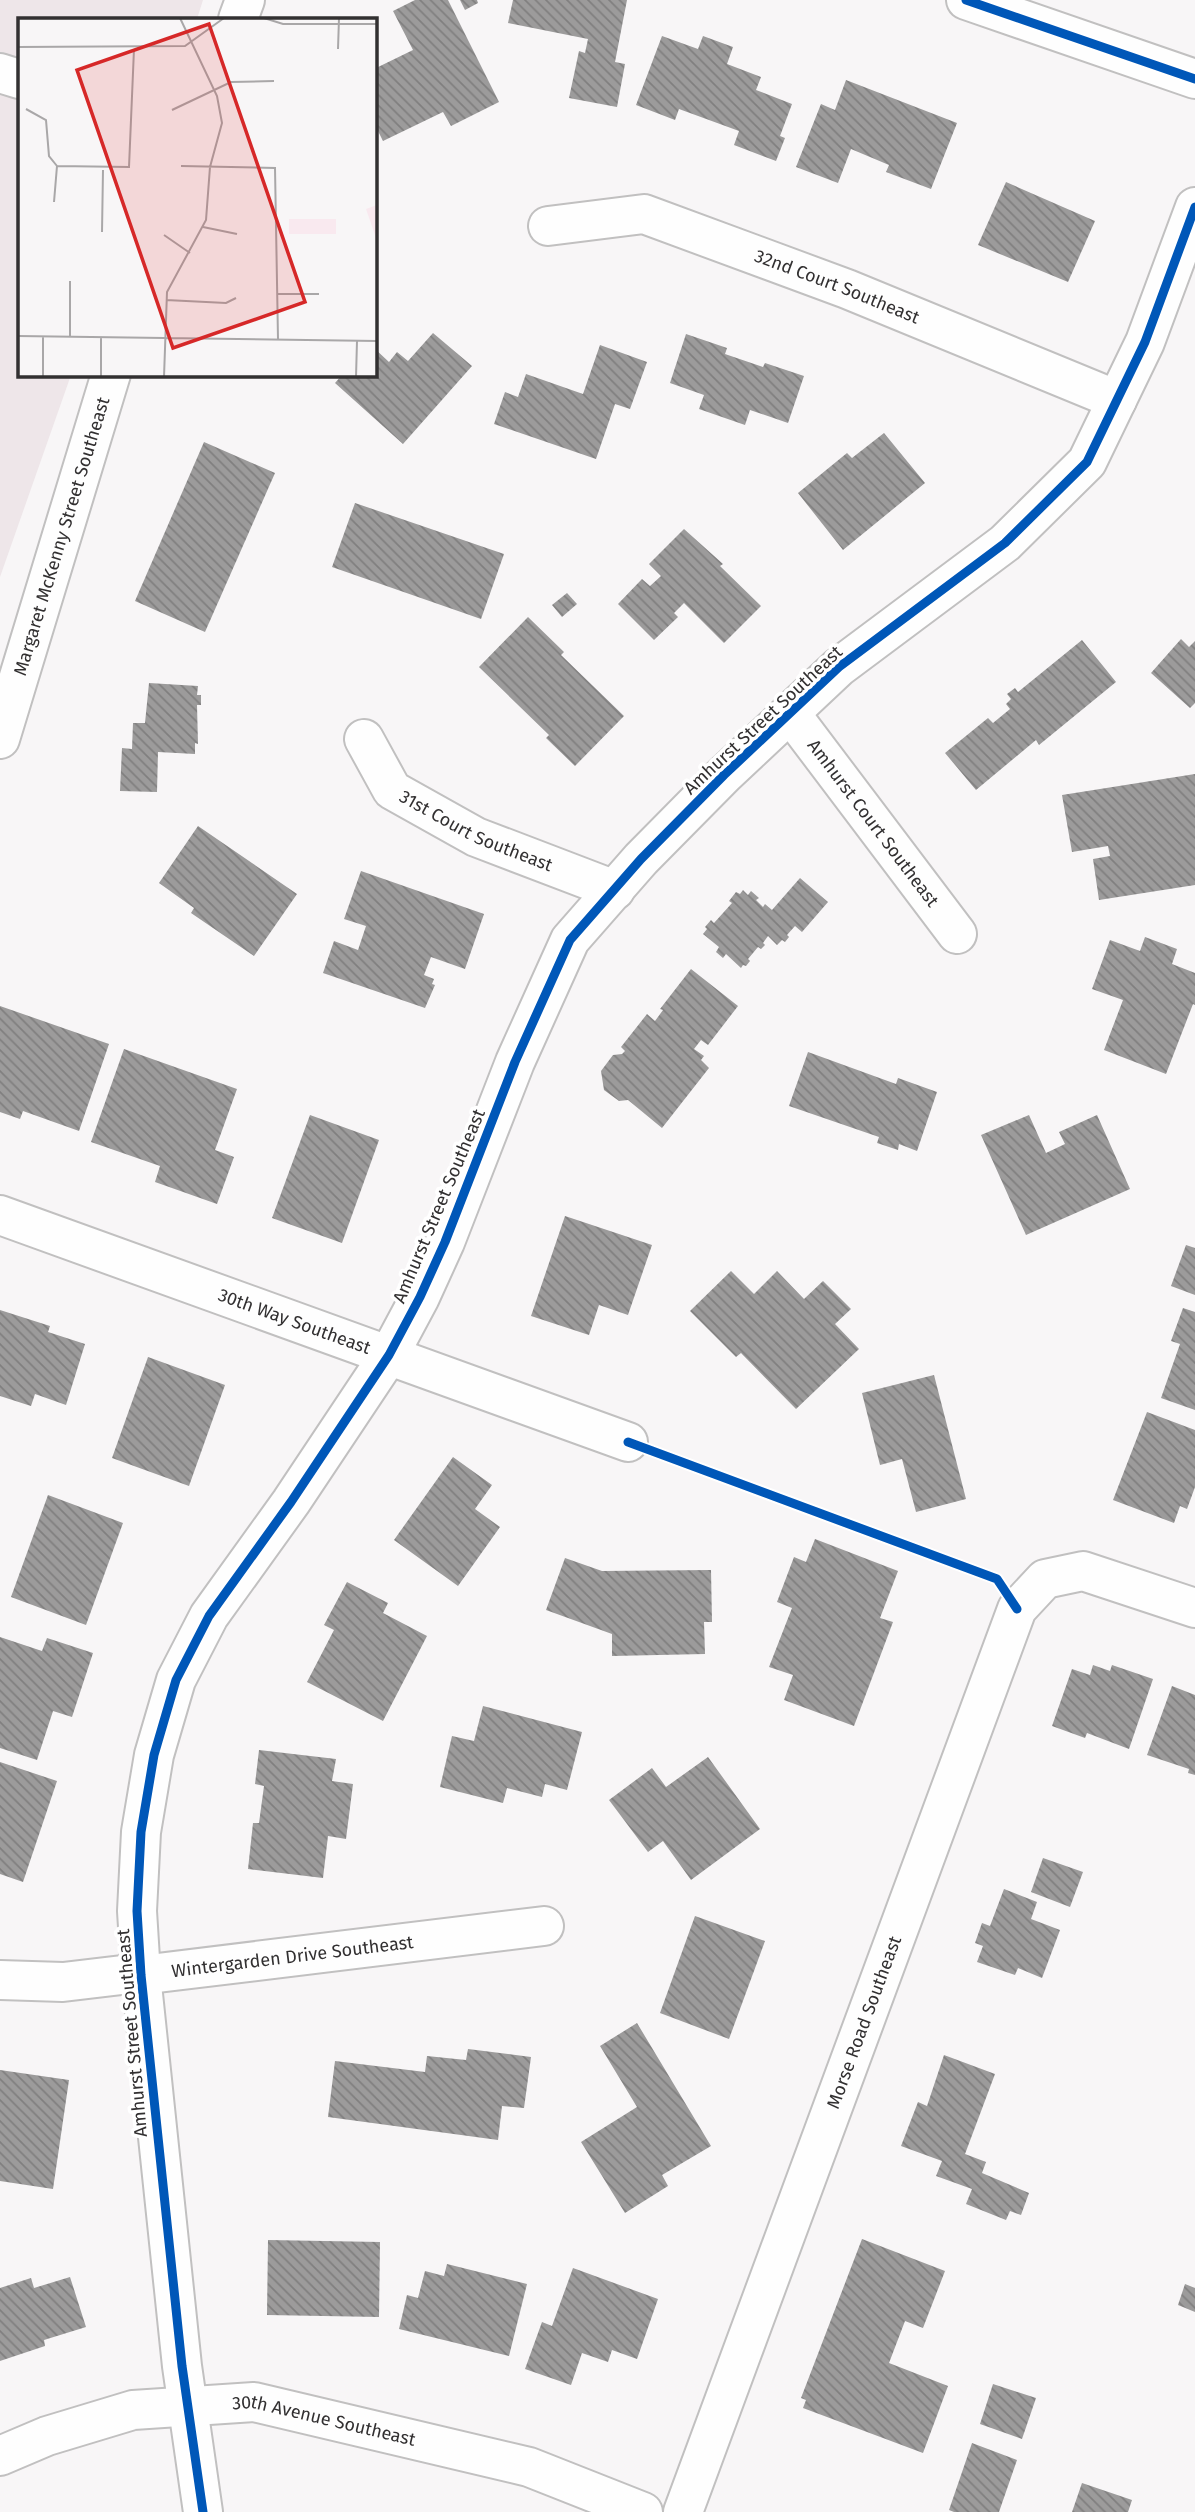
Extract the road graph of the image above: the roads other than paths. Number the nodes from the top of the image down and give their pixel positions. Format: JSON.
{"nodes":[{"id":1,"x":244,"y":0,"type":"edge"},
{"id":2,"x":966,"y":0,"type":"edge"},
{"id":3,"x":238,"y":18,"type":"edge"},
{"id":4,"x":0,"y":73,"type":"edge"},
{"id":5,"x":18,"y":79,"type":"edge"},
{"id":6,"x":1195,"y":79,"type":"edge"},
{"id":7,"x":1195,"y":207,"type":"edge"},
{"id":8,"x":548,"y":226,"type":"dead end"},
{"id":9,"x":110,"y":376,"type":"edge"},
{"id":10,"x":1117,"y":400,"type":"junction"},
{"id":11,"x":790,"y":713,"type":"junction"},
{"id":12,"x":0,"y":739,"type":"edge"},
{"id":13,"x":364,"y":739,"type":"dead end"},
{"id":14,"x":615,"y":890,"type":"junction"},
{"id":15,"x":957,"y":934,"type":"dead end"},
{"id":16,"x":0,"y":1215,"type":"edge"},
{"id":17,"x":389,"y":1355,"type":"junction"},
{"id":18,"x":628,"y":1442,"type":"dead end"},
{"id":19,"x":1195,"y":1608,"type":"edge"},
{"id":20,"x":544,"y":1926,"type":"dead end"},
{"id":21,"x":141,"y":1975,"type":"junction"},
{"id":22,"x":0,"y":1980,"type":"edge"},
{"id":23,"x":187,"y":2406,"type":"junction"},
{"id":24,"x":0,"y":2456,"type":"edge"},
{"id":25,"x":202,"y":2512,"type":"edge"},
{"id":26,"x":643,"y":2512,"type":"edge"},
{"id":27,"x":683,"y":2512,"type":"edge"}],
"edges":[{"from":1,"to":3,"type":"street"},
{"from":2,"to":6,"type":"street"},
{"from":4,"to":5,"type":"street"},
{"from":7,"to":10,"type":"street","name":"Amhurst Street Southeast"},
{"from":8,"to":10,"type":"street","name":"32nd Court Southeast"},
{"from":9,"to":12,"type":"street","name":"Margaret McKenny Street Southeast"},
{"from":10,"to":11,"type":"street","name":"Amhurst Street Southeast"},
{"from":11,"to":14,"type":"street","name":"Amhurst Street Southeast"},
{"from":11,"to":15,"type":"street","name":"Amhurst Court Southeast"},
{"from":13,"to":14,"type":"street","name":"31st Court Southeast"},
{"from":14,"to":17,"type":"street","name":"Amhurst Street Southeast"},
{"from":16,"to":17,"type":"street","name":"30th Way Southeast"},
{"from":17,"to":18,"type":"street","name":"30th Way Southeast"},
{"from":17,"to":21,"type":"street","name":"Amhurst Street Southeast"},
{"from":19,"to":27,"type":"street","name":"Morse Road Southeast"},
{"from":20,"to":21,"type":"street","name":"Wintergarden Drive Southeast"},
{"from":21,"to":22,"type":"street","name":"Wintergarden Drive Southeast"},
{"from":21,"to":23,"type":"street","name":"Amhurst Street Southeast"},
{"from":23,"to":24,"type":"street","name":"30th Avenue Southeast"},
{"from":23,"to":25,"type":"street","name":"Amhurst Street Southeast"},
{"from":23,"to":26,"type":"street","name":"30th Avenue Southeast"}]}
